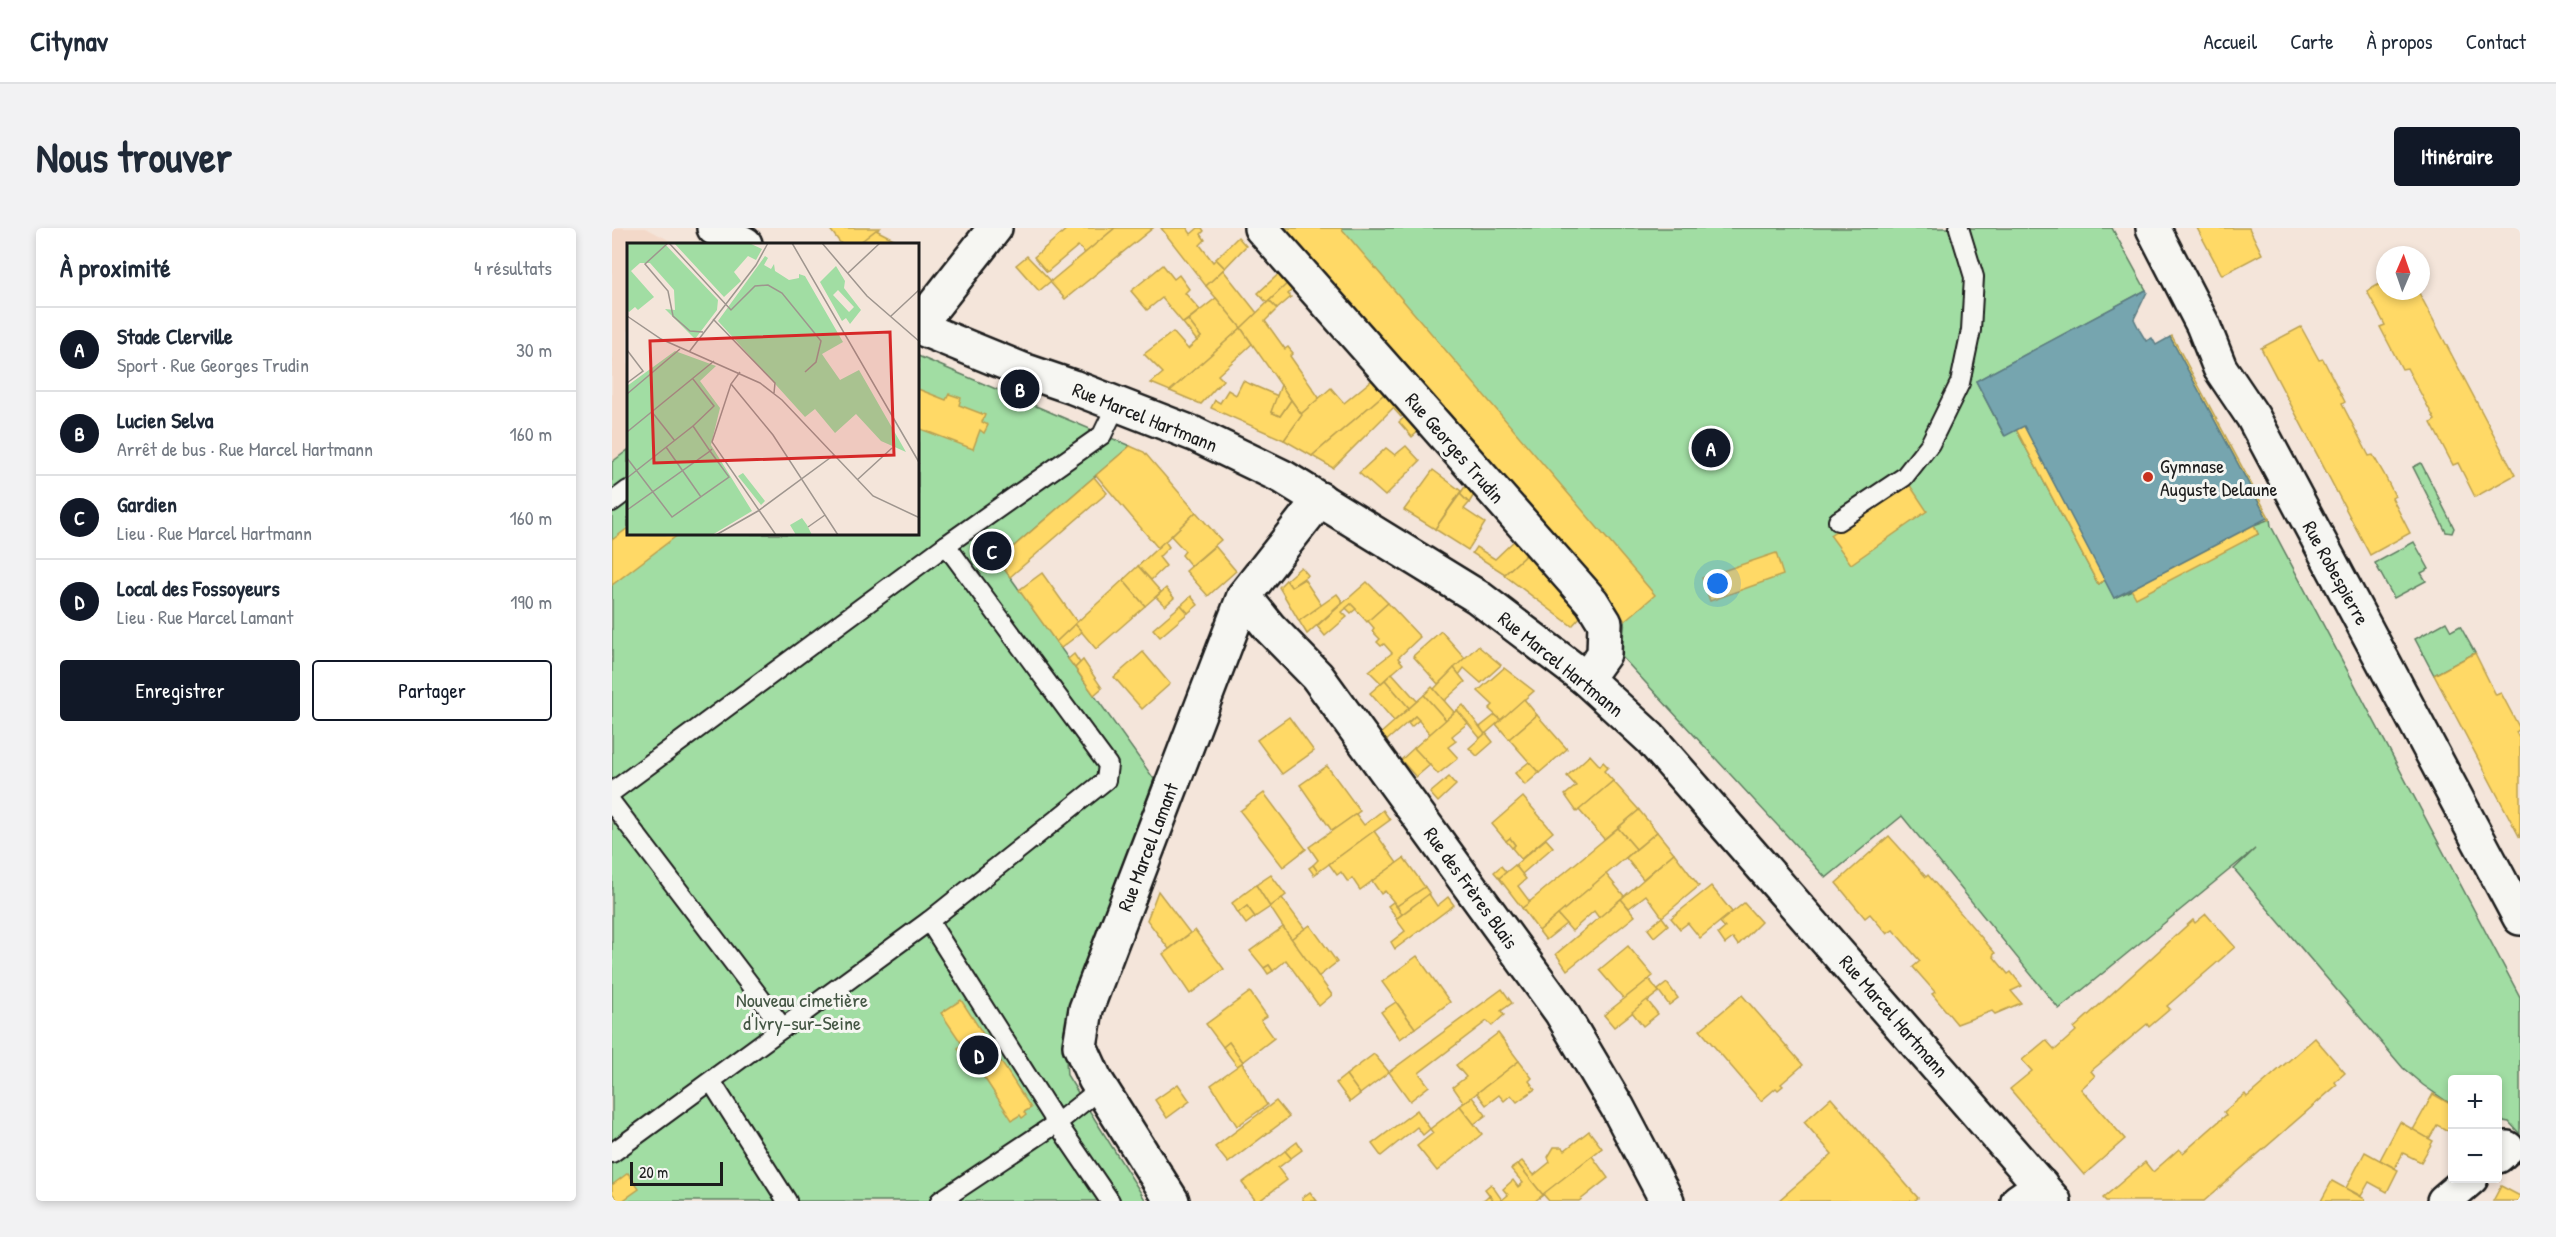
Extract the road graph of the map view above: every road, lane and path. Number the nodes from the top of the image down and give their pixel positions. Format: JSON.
{"nodes":[{"id":1,"x":714,"y":228,"type":"edge"},
{"id":2,"x":995,"y":228,"type":"edge"},
{"id":3,"x":1261,"y":228,"type":"edge"},
{"id":4,"x":1959,"y":228,"type":"edge"},
{"id":5,"x":2152,"y":228,"type":"edge"},
{"id":6,"x":743,"y":243,"type":"edge"},
{"id":7,"x":920,"y":324,"type":"edge"},
{"id":8,"x":920,"y":328,"type":"edge"},
{"id":9,"x":1117,"y":404,"type":"junction"},
{"id":10,"x":627,"y":491,"type":"edge"},
{"id":11,"x":1320,"y":499,"type":"junction"},
{"id":12,"x":612,"y":502,"type":"edge"},
{"id":13,"x":1838,"y":521,"type":"dead end"},
{"id":14,"x":946,"y":545,"type":"junction"},
{"id":15,"x":1244,"y":596,"type":"junction"},
{"id":16,"x":1586,"y":679,"type":"junction"},
{"id":17,"x":612,"y":792,"type":"edge"},
{"id":18,"x":612,"y":803,"type":"edge"},
{"id":19,"x":2520,"y":918,"type":"edge"},
{"id":20,"x":929,"y":921,"type":"junction"},
{"id":21,"x":783,"y":1028,"type":"junction"},
{"id":22,"x":711,"y":1081,"type":"junction"},
{"id":23,"x":1101,"y":1088,"type":"junction"},
{"id":24,"x":1057,"y":1123,"type":"junction"},
{"id":25,"x":612,"y":1153,"type":"edge"},
{"id":26,"x":2465,"y":1183,"type":"edge"},
{"id":27,"x":2037,"y":1196,"type":"edge"},
{"id":28,"x":787,"y":1201,"type":"edge"},
{"id":29,"x":940,"y":1201,"type":"edge"},
{"id":30,"x":1110,"y":1201,"type":"edge"},
{"id":31,"x":1172,"y":1201,"type":"edge"},
{"id":32,"x":1667,"y":1201,"type":"edge"},
{"id":33,"x":2444,"y":1201,"type":"edge"}],
"edges":[{"from":1,"to":6,"type":"street"},
{"from":2,"to":7,"type":"street"},
{"from":3,"to":16,"type":"street","name":"Rue Georges Trudin"},
{"from":4,"to":13,"type":"lane"},
{"from":5,"to":19,"type":"street","name":"Rue Robespierre"},
{"from":8,"to":9,"type":"street","name":"Rue Marcel Hartmann"},
{"from":9,"to":11,"type":"street","name":"Rue Marcel Hartmann"},
{"from":9,"to":14,"type":"lane"},
{"from":10,"to":12,"type":"lane"},
{"from":11,"to":15,"type":"street","name":"Rue Marcel Lamant"},
{"from":11,"to":16,"type":"street","name":"Rue Marcel Hartmann"},
{"from":14,"to":17,"type":"lane"},
{"from":14,"to":20,"type":"lane"},
{"from":15,"to":23,"type":"street","name":"Rue Marcel Lamant"},
{"from":15,"to":32,"type":"street","name":"Rue des Frères Blais"},
{"from":16,"to":27,"type":"street","name":"Rue Marcel Hartmann"},
{"from":18,"to":21,"type":"lane"},
{"from":20,"to":21,"type":"lane"},
{"from":20,"to":24,"type":"lane"},
{"from":21,"to":22,"type":"lane"},
{"from":22,"to":25,"type":"lane"},
{"from":22,"to":28,"type":"lane"},
{"from":23,"to":24,"type":"lane"},
{"from":23,"to":31,"type":"street","name":"Rue Marcel Lamant"},
{"from":24,"to":29,"type":"lane"},
{"from":24,"to":30,"type":"lane"},
{"from":26,"to":33,"type":"street"}]}
